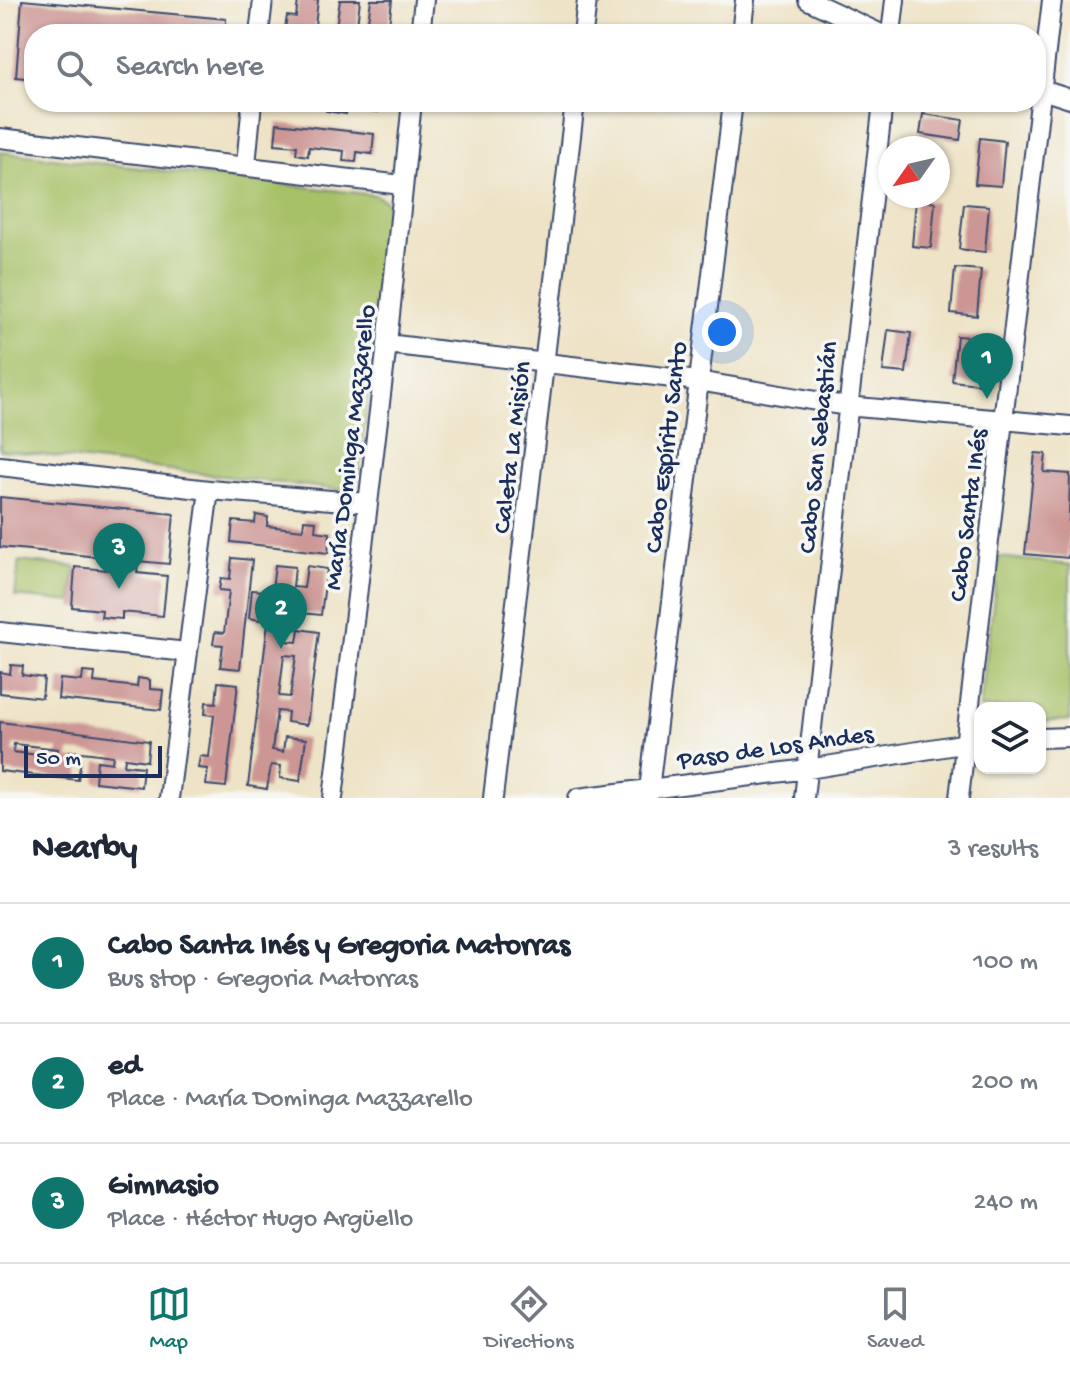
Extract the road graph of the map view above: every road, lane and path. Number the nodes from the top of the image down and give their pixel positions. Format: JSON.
{"nodes":[{"id":1,"x":263,"y":0,"type":"edge"},
{"id":2,"x":424,"y":0,"type":"edge"},
{"id":3,"x":587,"y":0,"type":"edge"},
{"id":4,"x":745,"y":0,"type":"edge"},
{"id":5,"x":808,"y":0,"type":"edge"},
{"id":6,"x":895,"y":0,"type":"edge"},
{"id":7,"x":1052,"y":0,"type":"edge"},
{"id":8,"x":260,"y":24,"type":"edge"},
{"id":9,"x":421,"y":24,"type":"edge"},
{"id":10,"x":584,"y":24,"type":"edge"},
{"id":11,"x":742,"y":24,"type":"edge"},
{"id":12,"x":860,"y":24,"type":"edge"},
{"id":13,"x":892,"y":24,"type":"edge"},
{"id":14,"x":1046,"y":41,"type":"edge"},
{"id":15,"x":1046,"y":91,"type":"edge"},
{"id":16,"x":1070,"y":99,"type":"edge"},
{"id":17,"x":251,"y":112,"type":"edge"},
{"id":18,"x":411,"y":112,"type":"edge"},
{"id":19,"x":574,"y":112,"type":"edge"},
{"id":20,"x":732,"y":112,"type":"edge"},
{"id":21,"x":882,"y":112,"type":"edge"},
{"id":22,"x":1036,"y":112,"type":"edge"},
{"id":23,"x":0,"y":138,"type":"edge"},
{"id":24,"x":246,"y":165,"type":"junction"},
{"id":25,"x":402,"y":185,"type":"junction"},
{"id":26,"x":387,"y":344,"type":"junction"},
{"id":27,"x":547,"y":364,"type":"junction"},
{"id":28,"x":698,"y":381,"type":"junction"},
{"id":29,"x":846,"y":406,"type":"junction"},
{"id":30,"x":1003,"y":419,"type":"junction"},
{"id":31,"x":1070,"y":426,"type":"edge"},
{"id":32,"x":0,"y":466,"type":"edge"},
{"id":33,"x":209,"y":490,"type":"junction"},
{"id":34,"x":368,"y":503,"type":"junction"},
{"id":35,"x":0,"y":632,"type":"edge"},
{"id":36,"x":187,"y":652,"type":"junction"},
{"id":37,"x":1070,"y":737,"type":"edge"},
{"id":38,"x":1046,"y":738,"type":"edge"},
{"id":39,"x":973,"y":741,"type":"edge"},
{"id":40,"x":808,"y":769,"type":"junction"},
{"id":41,"x":649,"y":794,"type":"edge"},
{"id":42,"x":169,"y":798,"type":"edge"},
{"id":43,"x":333,"y":798,"type":"edge"},
{"id":44,"x":493,"y":798,"type":"edge"},
{"id":45,"x":578,"y":798,"type":"edge"},
{"id":46,"x":804,"y":798,"type":"edge"},
{"id":47,"x":959,"y":798,"type":"edge"}],
"edges":[{"from":1,"to":8,"type":"street"},
{"from":2,"to":9,"type":"street"},
{"from":3,"to":10,"type":"street"},
{"from":4,"to":11,"type":"street"},
{"from":5,"to":12,"type":"street"},
{"from":6,"to":13,"type":"street"},
{"from":7,"to":14,"type":"street","name":"Cabo Santa Inés"},
{"from":15,"to":16,"type":"street"},
{"from":17,"to":24,"type":"street"},
{"from":18,"to":25,"type":"street","name":"María Dominga Mazzarello"},
{"from":19,"to":27,"type":"street","name":"Caleta La Misión"},
{"from":20,"to":28,"type":"street","name":"Cabo Espíritu Santo"},
{"from":21,"to":29,"type":"street","name":"Cabo San Sebastián"},
{"from":22,"to":30,"type":"street","name":"Cabo Santa Inés"},
{"from":23,"to":24,"type":"street"},
{"from":24,"to":25,"type":"street"},
{"from":25,"to":26,"type":"street","name":"María Dominga Mazzarello"},
{"from":26,"to":27,"type":"street"},
{"from":26,"to":34,"type":"street","name":"María Dominga Mazzarello"},
{"from":27,"to":28,"type":"street"},
{"from":27,"to":44,"type":"street","name":"Caleta La Misión"},
{"from":28,"to":29,"type":"street"},
{"from":28,"to":41,"type":"street","name":"Cabo Espíritu Santo"},
{"from":29,"to":30,"type":"street"},
{"from":29,"to":40,"type":"street","name":"Cabo San Sebastián"},
{"from":30,"to":31,"type":"street"},
{"from":30,"to":39,"type":"street","name":"Cabo Santa Inés"},
{"from":32,"to":33,"type":"street"},
{"from":33,"to":34,"type":"street"},
{"from":33,"to":36,"type":"street"},
{"from":34,"to":43,"type":"street","name":"María Dominga Mazzarello"},
{"from":35,"to":36,"type":"street"},
{"from":36,"to":42,"type":"street"},
{"from":37,"to":38,"type":"street"},
{"from":39,"to":40,"type":"street","name":"Paso de Los Andes"},
{"from":39,"to":47,"type":"street","name":"Cabo Santa Inés"},
{"from":40,"to":41,"type":"street","name":"Paso de Los Andes"},
{"from":40,"to":46,"type":"street","name":"Cabo San Sebastián"},
{"from":41,"to":45,"type":"street","name":"Paso de Los Andes"}]}
